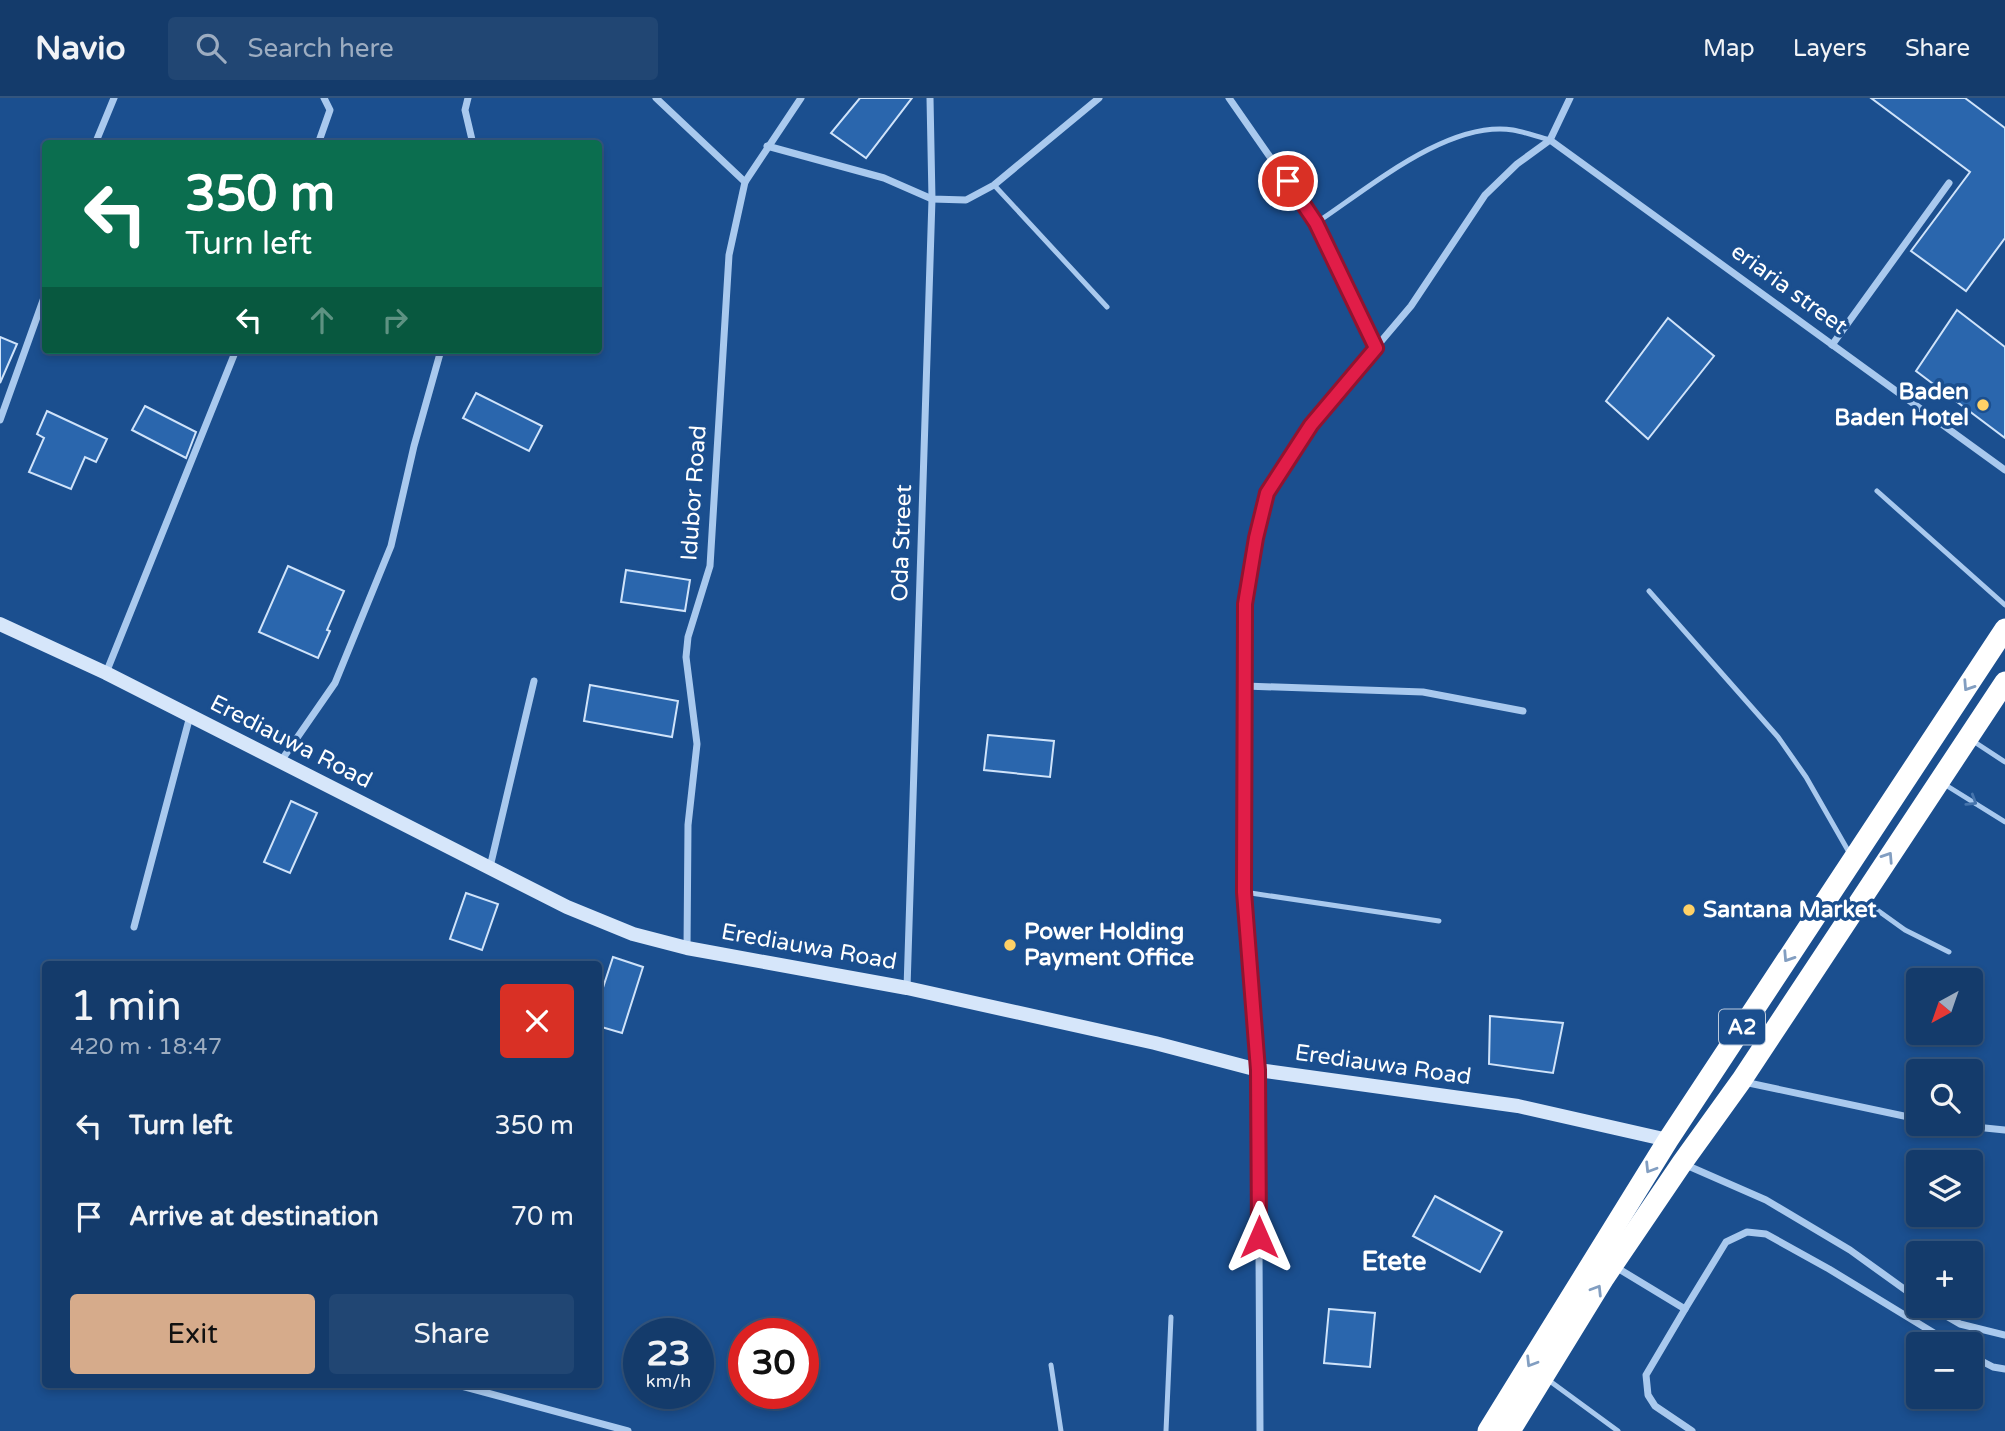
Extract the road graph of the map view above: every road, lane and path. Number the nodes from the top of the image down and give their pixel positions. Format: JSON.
{"nodes":[{"id":1,"x":114,"y":98,"type":"edge"},
{"id":2,"x":324,"y":98,"type":"edge"},
{"id":3,"x":468,"y":98,"type":"edge"},
{"id":4,"x":656,"y":98,"type":"edge"},
{"id":5,"x":801,"y":98,"type":"edge"},
{"id":6,"x":930,"y":98,"type":"edge"},
{"id":7,"x":1099,"y":98,"type":"edge"},
{"id":8,"x":1229,"y":98,"type":"edge"},
{"id":9,"x":1570,"y":98,"type":"edge"},
{"id":10,"x":97,"y":140,"type":"edge"},
{"id":11,"x":319,"y":140,"type":"edge"},
{"id":12,"x":472,"y":140,"type":"edge"},
{"id":13,"x":1550,"y":140,"type":"junction"},
{"id":14,"x":767,"y":146,"type":"junction"},
{"id":15,"x":745,"y":182,"type":"junction"},
{"id":16,"x":1949,"y":183,"type":"dead end"},
{"id":17,"x":994,"y":186,"type":"junction"},
{"id":18,"x":932,"y":199,"type":"junction"},
{"id":19,"x":1316,"y":223,"type":"junction"},
{"id":20,"x":42,"y":303,"type":"edge"},
{"id":21,"x":1107,"y":307,"type":"dead end"},
{"id":22,"x":1832,"y":345,"type":"junction"},
{"id":23,"x":1376,"y":348,"type":"junction"},
{"id":24,"x":234,"y":354,"type":"edge"},
{"id":25,"x":440,"y":354,"type":"edge"},
{"id":26,"x":0,"y":420,"type":"edge"},
{"id":27,"x":2005,"y":470,"type":"edge"},
{"id":28,"x":1877,"y":491,"type":"dead end"},
{"id":29,"x":1649,"y":591,"type":"dead end"},
{"id":30,"x":2005,"y":605,"type":"edge"},
{"id":31,"x":0,"y":624,"type":"edge"},
{"id":32,"x":2005,"y":629,"type":"edge"},
{"id":33,"x":106,"y":673,"type":"junction"},
{"id":34,"x":534,"y":681,"type":"dead end"},
{"id":35,"x":2005,"y":682,"type":"edge"},
{"id":36,"x":1245,"y":686,"type":"junction"},
{"id":37,"x":1523,"y":711,"type":"dead end"},
{"id":38,"x":190,"y":716,"type":"junction"},
{"id":39,"x":1968,"y":737,"type":"junction"},
{"id":40,"x":280,"y":762,"type":"junction"},
{"id":41,"x":2005,"y":762,"type":"edge"},
{"id":42,"x":1938,"y":781,"type":"junction"},
{"id":43,"x":2005,"y":822,"type":"edge"},
{"id":44,"x":1853,"y":860,"type":"junction"},
{"id":45,"x":489,"y":867,"type":"junction"},
{"id":46,"x":1244,"y":892,"type":"junction"},
{"id":47,"x":1861,"y":898,"type":"junction"},
{"id":48,"x":1439,"y":921,"type":"dead end"},
{"id":49,"x":134,"y":928,"type":"dead end"},
{"id":50,"x":687,"y":948,"type":"junction"},
{"id":51,"x":1950,"y":952,"type":"dead end"},
{"id":52,"x":906,"y":988,"type":"junction"},
{"id":53,"x":1258,"y":1070,"type":"junction"},
{"id":54,"x":1741,"y":1081,"type":"junction"},
{"id":55,"x":1906,"y":1116,"type":"edge"},
{"id":56,"x":1983,"y":1128,"type":"edge"},
{"id":57,"x":2005,"y":1130,"type":"edge"},
{"id":58,"x":1668,"y":1140,"type":"junction"},
{"id":59,"x":1682,"y":1163,"type":"junction"},
{"id":60,"x":1613,"y":1265,"type":"junction"},
{"id":61,"x":1906,"y":1290,"type":"edge"},
{"id":62,"x":1685,"y":1309,"type":"junction"},
{"id":63,"x":1171,"y":1317,"type":"dead end"},
{"id":64,"x":1950,"y":1318,"type":"edge"},
{"id":65,"x":1932,"y":1332,"type":"edge"},
{"id":66,"x":2005,"y":1335,"type":"edge"},
{"id":67,"x":1983,"y":1361,"type":"edge"},
{"id":68,"x":1051,"y":1365,"type":"dead end"},
{"id":69,"x":2005,"y":1369,"type":"edge"},
{"id":70,"x":1544,"y":1377,"type":"junction"},
{"id":71,"x":469,"y":1388,"type":"edge"},
{"id":72,"x":1511,"y":1430,"type":"edge"},
{"id":73,"x":628,"y":1431,"type":"edge"},
{"id":74,"x":1061,"y":1431,"type":"edge"},
{"id":75,"x":1166,"y":1431,"type":"edge"},
{"id":76,"x":1260,"y":1431,"type":"edge"},
{"id":77,"x":1488,"y":1431,"type":"edge"},
{"id":78,"x":1618,"y":1431,"type":"edge"},
{"id":79,"x":1692,"y":1431,"type":"edge"}],
"edges":[{"from":1,"to":10,"type":"street"},
{"from":2,"to":11,"type":"street"},
{"from":3,"to":12,"type":"street"},
{"from":4,"to":15,"type":"street"},
{"from":5,"to":14,"type":"street","name":"Idubor Road"},
{"from":6,"to":18,"type":"street","name":"Oda Street"},
{"from":7,"to":17,"type":"street"},
{"from":8,"to":19,"type":"street"},
{"from":9,"to":13,"type":"street"},
{"from":13,"to":19,"type":"lane"},
{"from":13,"to":22,"type":"street","name":"eriaria street"},
{"from":13,"to":23,"type":"street"},
{"from":14,"to":15,"type":"street","name":"Idubor Road"},
{"from":14,"to":18,"type":"street"},
{"from":15,"to":50,"type":"street","name":"Idubor Road"},
{"from":16,"to":22,"type":"street"},
{"from":17,"to":18,"type":"street"},
{"from":17,"to":21,"type":"lane"},
{"from":18,"to":52,"type":"street","name":"Oda Street"},
{"from":19,"to":23,"type":"street"},
{"from":20,"to":26,"type":"street"},
{"from":22,"to":27,"type":"street","name":"eriaria street"},
{"from":23,"to":36,"type":"street"},
{"from":24,"to":33,"type":"street"},
{"from":25,"to":40,"type":"street"},
{"from":28,"to":30,"type":"lane"},
{"from":29,"to":44,"type":"lane"},
{"from":31,"to":33,"type":"street","name":"Erediauwa Road"},
{"from":32,"to":44,"type":"highway","number":"A2","one_way":true},
{"from":33,"to":38,"type":"street","name":"Erediauwa Road"},
{"from":34,"to":45,"type":"street"},
{"from":35,"to":39,"type":"highway","number":"A2"},
{"from":36,"to":37,"type":"street"},
{"from":36,"to":46,"type":"street"},
{"from":38,"to":40,"type":"street","name":"Erediauwa Road"},
{"from":38,"to":49,"type":"street"},
{"from":39,"to":41,"type":"lane"},
{"from":39,"to":42,"type":"highway","number":"A2"},
{"from":40,"to":45,"type":"street","name":"Erediauwa Road"},
{"from":42,"to":43,"type":"lane","one_way":true},
{"from":47,"to":42,"type":"highway","number":"A2","one_way":true},
{"from":44,"to":58,"type":"highway","number":"A2","one_way":true},
{"from":45,"to":50,"type":"street","name":"Erediauwa Road"},
{"from":46,"to":48,"type":"lane"},
{"from":46,"to":53,"type":"street"},
{"from":47,"to":51,"type":"lane"},
{"from":47,"to":54,"type":"highway","number":"A2"},
{"from":50,"to":52,"type":"street","name":"Erediauwa Road"},
{"from":52,"to":53,"type":"street","name":"Erediauwa Road"},
{"from":53,"to":58,"type":"street","name":"Erediauwa Road"},
{"from":53,"to":76,"type":"street"},
{"from":54,"to":55,"type":"street"},
{"from":54,"to":59,"type":"highway","number":"A2"},
{"from":56,"to":57,"type":"street"},
{"from":58,"to":77,"type":"highway","number":"A2","one_way":true},
{"from":59,"to":60,"type":"highway","number":"A2"},
{"from":59,"to":61,"type":"street"},
{"from":60,"to":62,"type":"street"},
{"from":70,"to":60,"type":"highway","number":"A2","one_way":true},
{"from":62,"to":65,"type":"street"},
{"from":62,"to":79,"type":"street"},
{"from":63,"to":75,"type":"lane"},
{"from":64,"to":66,"type":"street"},
{"from":67,"to":69,"type":"street"},
{"from":68,"to":74,"type":"lane"},
{"from":70,"to":72,"type":"highway","number":"A2"},
{"from":70,"to":78,"type":"lane"},
{"from":71,"to":73,"type":"street"}]}
